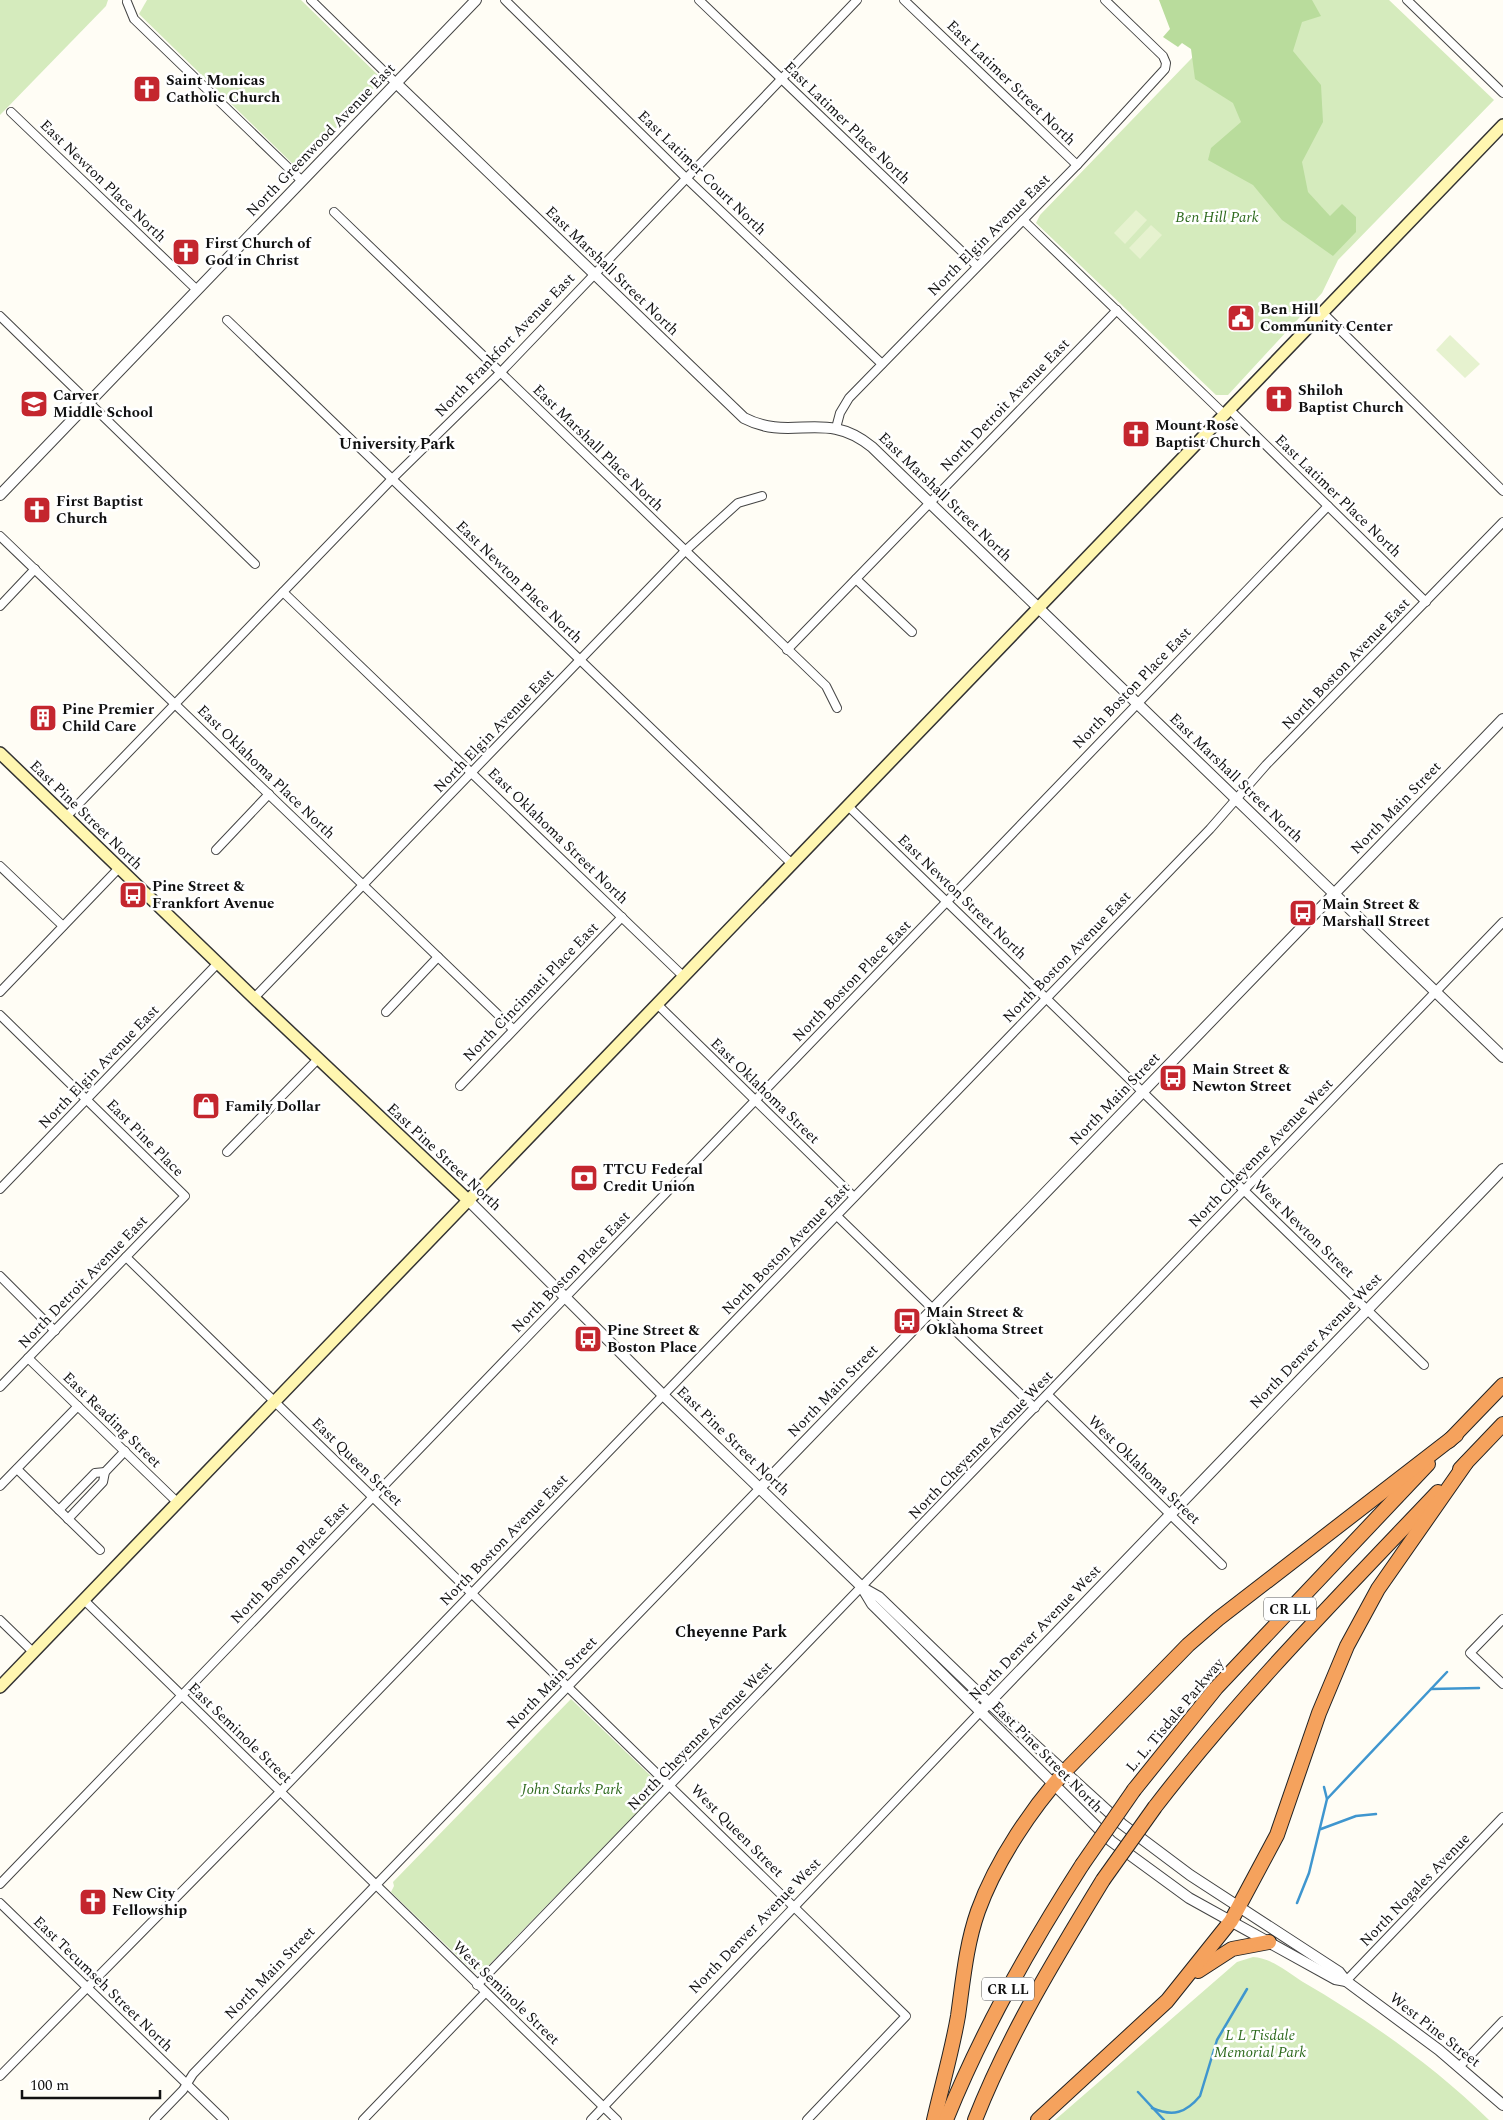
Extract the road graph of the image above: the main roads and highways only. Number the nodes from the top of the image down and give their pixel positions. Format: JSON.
{"nodes":[{"id":1,"x":1503,"y":125,"type":"edge"},
{"id":2,"x":0,"y":753,"type":"edge"},
{"id":3,"x":469,"y":1201,"type":"junction"},
{"id":4,"x":1503,"y":1386,"type":"edge"},
{"id":5,"x":1503,"y":1424,"type":"edge"},
{"id":6,"x":1456,"y":1435,"type":"junction"},
{"id":7,"x":1466,"y":1463,"type":"junction"},
{"id":8,"x":0,"y":1687,"type":"edge"},
{"id":9,"x":1269,"y":1942,"type":"road end"},
{"id":10,"x":1185,"y":1980,"type":"junction"},
{"id":11,"x":934,"y":2120,"type":"edge"},
{"id":12,"x":946,"y":2120,"type":"edge"},
{"id":13,"x":975,"y":2120,"type":"edge"},
{"id":14,"x":1038,"y":2120,"type":"edge"}],
"edges":[{"from":1,"to":3,"type":"main road"},
{"from":2,"to":3,"type":"main road","name":"East Pine Street North"},
{"from":3,"to":8,"type":"main road"},
{"from":4,"to":6,"type":"highway","name":"L. L. Tisdale Parkway","number":"CR LL"},
{"from":5,"to":7,"type":"highway","number":"CR LL"},
{"from":6,"to":11,"type":"highway"},
{"from":6,"to":12,"type":"highway","name":"L. L. Tisdale Parkway","number":"CR LL","bridge":true},
{"from":7,"to":10,"type":"highway"},
{"from":7,"to":13,"type":"highway","number":"CR LL","bridge":true},
{"from":9,"to":10,"type":"highway"},
{"from":10,"to":14,"type":"highway"}]}
